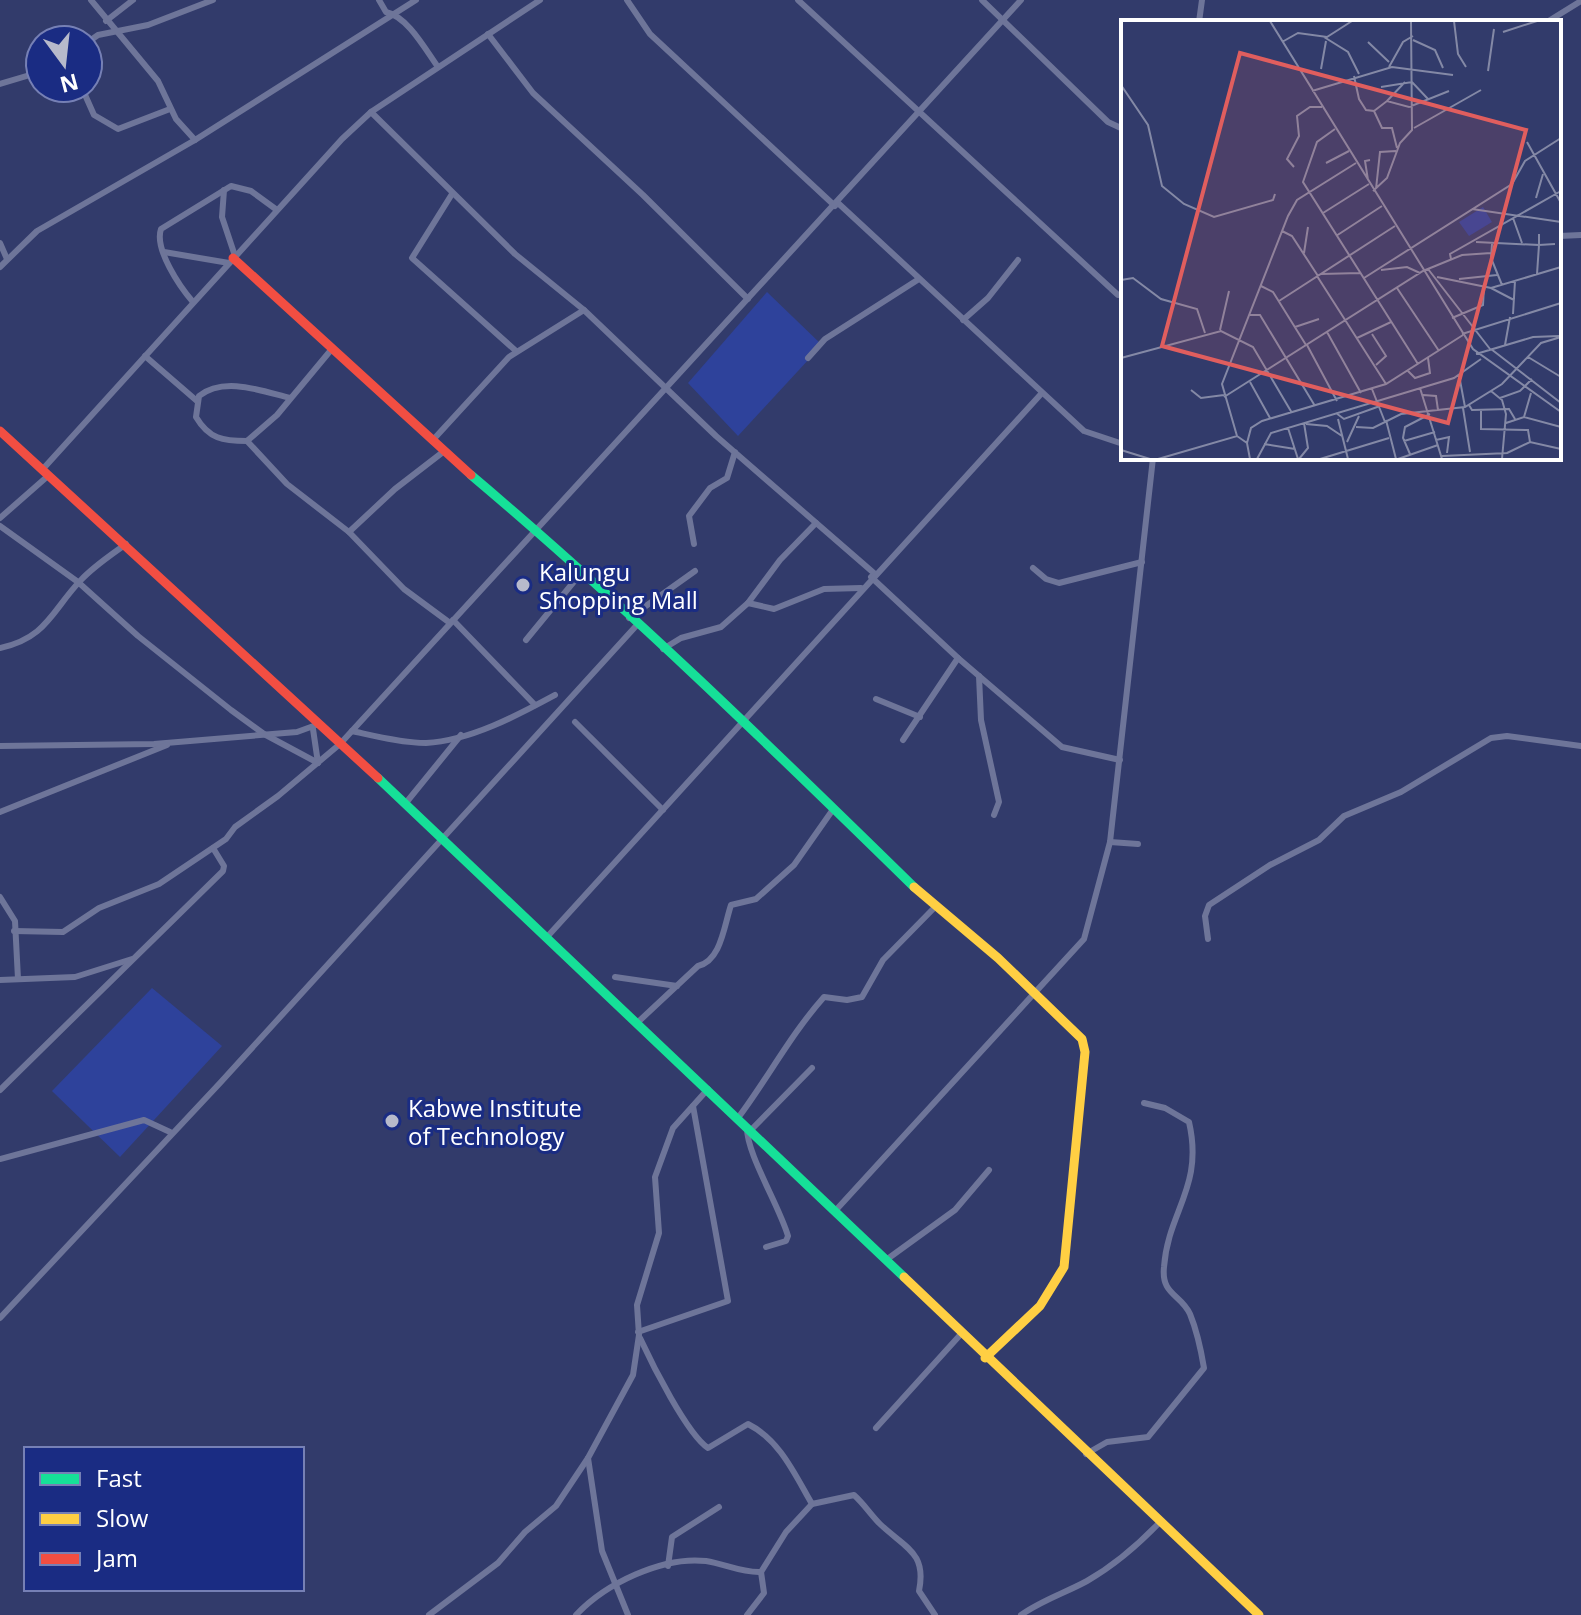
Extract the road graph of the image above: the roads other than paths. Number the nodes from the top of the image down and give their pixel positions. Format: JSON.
{"nodes":[{"id":1,"x":91,"y":0,"type":"edge"},
{"id":2,"x":133,"y":0,"type":"edge"},
{"id":3,"x":213,"y":0,"type":"edge"},
{"id":4,"x":379,"y":0,"type":"edge"},
{"id":5,"x":416,"y":0,"type":"edge"},
{"id":6,"x":540,"y":0,"type":"edge"},
{"id":7,"x":627,"y":0,"type":"edge"},
{"id":8,"x":798,"y":0,"type":"edge"},
{"id":9,"x":982,"y":0,"type":"edge"},
{"id":10,"x":1021,"y":0,"type":"edge"},
{"id":11,"x":1202,"y":0,"type":"edge"},
{"id":12,"x":1581,"y":1,"type":"edge"},
{"id":13,"x":394,"y":13,"type":"junction"},
{"id":14,"x":1004,"y":20,"type":"junction"},
{"id":15,"x":1199,"y":20,"type":"edge"},
{"id":16,"x":1550,"y":20,"type":"edge"},
{"id":17,"x":106,"y":21,"type":"junction"},
{"id":18,"x":117,"y":31,"type":"junction"},
{"id":19,"x":488,"y":34,"type":"junction"},
{"id":20,"x":104,"y":36,"type":"edge"},
{"id":21,"x":438,"y":67,"type":"junction"},
{"id":22,"x":24,"y":77,"type":"edge"},
{"id":23,"x":0,"y":84,"type":"edge"},
{"id":24,"x":89,"y":104,"type":"edge"},
{"id":25,"x":170,"y":109,"type":"junction"},
{"id":26,"x":371,"y":112,"type":"junction"},
{"id":27,"x":920,"y":114,"type":"junction"},
{"id":28,"x":1121,"y":128,"type":"edge"},
{"id":29,"x":195,"y":140,"type":"junction"},
{"id":30,"x":224,"y":190,"type":"junction"},
{"id":31,"x":452,"y":194,"type":"junction"},
{"id":32,"x":836,"y":204,"type":"junction"},
{"id":33,"x":277,"y":210,"type":"junction"},
{"id":34,"x":1581,"y":235,"type":"edge"},
{"id":35,"x":1561,"y":236,"type":"edge"},
{"id":36,"x":0,"y":243,"type":"edge"},
{"id":37,"x":164,"y":252,"type":"junction"},
{"id":38,"x":7,"y":259,"type":"junction"},
{"id":39,"x":233,"y":259,"type":"junction"},
{"id":40,"x":1018,"y":260,"type":"dead end"},
{"id":41,"x":0,"y":267,"type":"edge"},
{"id":42,"x":919,"y":279,"type":"junction"},
{"id":43,"x":1121,"y":295,"type":"edge"},
{"id":44,"x":748,"y":299,"type":"junction"},
{"id":45,"x":193,"y":302,"type":"junction"},
{"id":46,"x":584,"y":310,"type":"junction"},
{"id":47,"x":963,"y":320,"type":"junction"},
{"id":48,"x":331,"y":350,"type":"junction"},
{"id":49,"x":516,"y":351,"type":"junction"},
{"id":50,"x":145,"y":356,"type":"junction"},
{"id":51,"x":808,"y":358,"type":"dead end"},
{"id":52,"x":666,"y":389,"type":"junction"},
{"id":53,"x":1041,"y":394,"type":"junction"},
{"id":54,"x":290,"y":398,"type":"junction"},
{"id":55,"x":197,"y":401,"type":"junction"},
{"id":56,"x":0,"y":431,"type":"edge"},
{"id":57,"x":247,"y":441,"type":"junction"},
{"id":58,"x":432,"y":441,"type":"junction"},
{"id":59,"x":1121,"y":443,"type":"edge"},
{"id":60,"x":443,"y":452,"type":"junction"},
{"id":61,"x":735,"y":452,"type":"junction"},
{"id":62,"x":1153,"y":460,"type":"edge"},
{"id":63,"x":45,"y":472,"type":"junction"},
{"id":64,"x":0,"y":518,"type":"edge"},
{"id":65,"x":816,"y":523,"type":"junction"},
{"id":66,"x":0,"y":526,"type":"edge"},
{"id":67,"x":535,"y":529,"type":"junction"},
{"id":68,"x":349,"y":532,"type":"junction"},
{"id":69,"x":126,"y":544,"type":"junction"},
{"id":70,"x":694,"y":544,"type":"dead end"},
{"id":71,"x":1142,"y":562,"type":"junction"},
{"id":72,"x":1033,"y":568,"type":"dead end"},
{"id":73,"x":695,"y":571,"type":"dead end"},
{"id":74,"x":581,"y":573,"type":"junction"},
{"id":75,"x":873,"y":575,"type":"junction"},
{"id":76,"x":78,"y":582,"type":"junction"},
{"id":77,"x":861,"y":588,"type":"junction"},
{"id":78,"x":748,"y":603,"type":"junction"},
{"id":79,"x":451,"y":621,"type":"junction"},
{"id":80,"x":633,"y":622,"type":"junction"},
{"id":81,"x":526,"y":640,"type":"dead end"},
{"id":82,"x":0,"y":648,"type":"edge"},
{"id":83,"x":662,"y":649,"type":"junction"},
{"id":84,"x":958,"y":658,"type":"junction"},
{"id":85,"x":979,"y":676,"type":"junction"},
{"id":86,"x":555,"y":695,"type":"dead end"},
{"id":87,"x":876,"y":699,"type":"dead end"},
{"id":88,"x":535,"y":705,"type":"junction"},
{"id":89,"x":920,"y":717,"type":"junction"},
{"id":90,"x":575,"y":722,"type":"dead end"},
{"id":91,"x":741,"y":724,"type":"junction"},
{"id":92,"x":316,"y":727,"type":"junction"},
{"id":93,"x":352,"y":731,"type":"junction"},
{"id":94,"x":264,"y":734,"type":"junction"},
{"id":95,"x":461,"y":735,"type":"junction"},
{"id":96,"x":903,"y":740,"type":"dead end"},
{"id":97,"x":174,"y":742,"type":"junction"},
{"id":98,"x":340,"y":744,"type":"junction"},
{"id":99,"x":1,"y":745,"type":"edge"},
{"id":100,"x":1581,"y":746,"type":"edge"},
{"id":101,"x":1120,"y":760,"type":"junction"},
{"id":102,"x":318,"y":763,"type":"junction"},
{"id":103,"x":405,"y":804,"type":"junction"},
{"id":104,"x":834,"y":808,"type":"junction"},
{"id":105,"x":663,"y":810,"type":"junction"},
{"id":106,"x":0,"y":812,"type":"edge"},
{"id":107,"x":994,"y":815,"type":"dead end"},
{"id":108,"x":440,"y":837,"type":"junction"},
{"id":109,"x":1110,"y":842,"type":"junction"},
{"id":110,"x":1138,"y":844,"type":"dead end"},
{"id":111,"x":213,"y":848,"type":"junction"},
{"id":112,"x":0,"y":897,"type":"edge"},
{"id":113,"x":935,"y":907,"type":"junction"},
{"id":114,"x":14,"y":931,"type":"junction"},
{"id":115,"x":547,"y":937,"type":"junction"},
{"id":116,"x":1208,"y":939,"type":"dead end"},
{"id":117,"x":139,"y":956,"type":"junction"},
{"id":118,"x":615,"y":977,"type":"dead end"},
{"id":119,"x":18,"y":979,"type":"junction"},
{"id":120,"x":0,"y":980,"type":"edge"},
{"id":121,"x":677,"y":986,"type":"junction"},
{"id":122,"x":1034,"y":994,"type":"junction"},
{"id":123,"x":637,"y":1023,"type":"junction"},
{"id":124,"x":812,"y":1068,"type":"dead end"},
{"id":125,"x":708,"y":1089,"type":"junction"},
{"id":126,"x":0,"y":1090,"type":"edge"},
{"id":127,"x":1144,"y":1103,"type":"dead end"},
{"id":128,"x":693,"y":1106,"type":"junction"},
{"id":129,"x":738,"y":1118,"type":"junction"},
{"id":130,"x":749,"y":1128,"type":"junction"},
{"id":131,"x":170,"y":1132,"type":"junction"},
{"id":132,"x":0,"y":1159,"type":"edge"},
{"id":133,"x":989,"y":1170,"type":"dead end"},
{"id":134,"x":836,"y":1210,"type":"junction"},
{"id":135,"x":766,"y":1247,"type":"dead end"},
{"id":136,"x":886,"y":1260,"type":"junction"},
{"id":137,"x":0,"y":1318,"type":"edge"},
{"id":138,"x":638,"y":1333,"type":"junction"},
{"id":139,"x":961,"y":1334,"type":"junction"},
{"id":140,"x":985,"y":1358,"type":"junction"},
{"id":141,"x":876,"y":1428,"type":"dead end"},
{"id":142,"x":1086,"y":1454,"type":"junction"},
{"id":143,"x":588,"y":1458,"type":"junction"},
{"id":144,"x":812,"y":1504,"type":"junction"},
{"id":145,"x":719,"y":1507,"type":"dead end"},
{"id":146,"x":1160,"y":1522,"type":"junction"},
{"id":147,"x":668,"y":1566,"type":"junction"},
{"id":148,"x":761,"y":1572,"type":"junction"},
{"id":149,"x":618,"y":1583,"type":"junction"},
{"id":150,"x":429,"y":1615,"type":"edge"},
{"id":151,"x":576,"y":1615,"type":"edge"},
{"id":152,"x":628,"y":1615,"type":"edge"},
{"id":153,"x":747,"y":1615,"type":"edge"},
{"id":154,"x":935,"y":1615,"type":"edge"},
{"id":155,"x":1021,"y":1615,"type":"edge"},
{"id":156,"x":1259,"y":1615,"type":"edge"}],
"edges":[{"from":1,"to":17,"type":"street"},
{"from":2,"to":17,"type":"street"},
{"from":3,"to":18,"type":"street"},
{"from":4,"to":13,"type":"street"},
{"from":5,"to":13,"type":"street"},
{"from":6,"to":19,"type":"street"},
{"from":7,"to":32,"type":"street"},
{"from":8,"to":27,"type":"street"},
{"from":9,"to":14,"type":"street"},
{"from":10,"to":14,"type":"street"},
{"from":11,"to":15,"type":"street"},
{"from":12,"to":16,"type":"street"},
{"from":13,"to":21,"type":"street"},
{"from":13,"to":29,"type":"street"},
{"from":14,"to":27,"type":"street"},
{"from":14,"to":28,"type":"street"},
{"from":17,"to":18,"type":"street"},
{"from":18,"to":20,"type":"street"},
{"from":18,"to":25,"type":"street"},
{"from":19,"to":21,"type":"street"},
{"from":19,"to":44,"type":"street"},
{"from":21,"to":26,"type":"street"},
{"from":22,"to":23,"type":"street"},
{"from":24,"to":25,"type":"street"},
{"from":25,"to":29,"type":"street"},
{"from":26,"to":31,"type":"street"},
{"from":26,"to":33,"type":"street"},
{"from":27,"to":32,"type":"street"},
{"from":27,"to":43,"type":"street"},
{"from":29,"to":38,"type":"street"},
{"from":30,"to":33,"type":"street"},
{"from":30,"to":37,"type":"street"},
{"from":30,"to":39,"type":"street"},
{"from":31,"to":46,"type":"street"},
{"from":31,"to":49,"type":"street"},
{"from":32,"to":42,"type":"street"},
{"from":32,"to":44,"type":"street"},
{"from":33,"to":39,"type":"street"},
{"from":34,"to":35,"type":"street"},
{"from":36,"to":38,"type":"street"},
{"from":37,"to":39,"type":"street"},
{"from":37,"to":45,"type":"street"},
{"from":38,"to":41,"type":"street"},
{"from":39,"to":45,"type":"street"},
{"from":39,"to":48,"type":"street"},
{"from":40,"to":47,"type":"street"},
{"from":42,"to":47,"type":"street"},
{"from":42,"to":51,"type":"street"},
{"from":44,"to":52,"type":"street"},
{"from":45,"to":50,"type":"street"},
{"from":46,"to":49,"type":"street"},
{"from":46,"to":52,"type":"street"},
{"from":47,"to":53,"type":"street"},
{"from":48,"to":54,"type":"street"},
{"from":48,"to":58,"type":"street"},
{"from":49,"to":58,"type":"street"},
{"from":50,"to":55,"type":"street"},
{"from":50,"to":63,"type":"street"},
{"from":52,"to":61,"type":"street"},
{"from":52,"to":67,"type":"street"},
{"from":53,"to":59,"type":"street"},
{"from":53,"to":75,"type":"street"},
{"from":54,"to":55,"type":"street"},
{"from":54,"to":57,"type":"street"},
{"from":55,"to":57,"type":"street"},
{"from":56,"to":63,"type":"street"},
{"from":57,"to":68,"type":"street"},
{"from":58,"to":60,"type":"street"},
{"from":60,"to":67,"type":"street"},
{"from":60,"to":68,"type":"street"},
{"from":61,"to":65,"type":"street"},
{"from":61,"to":70,"type":"street"},
{"from":62,"to":71,"type":"street"},
{"from":63,"to":64,"type":"street"},
{"from":63,"to":69,"type":"street"},
{"from":65,"to":75,"type":"street"},
{"from":65,"to":78,"type":"street"},
{"from":66,"to":76,"type":"street"},
{"from":67,"to":74,"type":"street"},
{"from":67,"to":79,"type":"street"},
{"from":68,"to":79,"type":"street"},
{"from":69,"to":76,"type":"street"},
{"from":69,"to":92,"type":"street"},
{"from":71,"to":72,"type":"street"},
{"from":71,"to":101,"type":"street"},
{"from":73,"to":80,"type":"street"},
{"from":74,"to":80,"type":"street"},
{"from":74,"to":81,"type":"street"},
{"from":75,"to":77,"type":"street"},
{"from":75,"to":84,"type":"street"},
{"from":76,"to":82,"type":"street"},
{"from":76,"to":94,"type":"street"},
{"from":77,"to":78,"type":"street"},
{"from":77,"to":91,"type":"street"},
{"from":78,"to":83,"type":"street"},
{"from":79,"to":88,"type":"street"},
{"from":79,"to":93,"type":"street"},
{"from":80,"to":83,"type":"street"},
{"from":80,"to":108,"type":"street"},
{"from":83,"to":91,"type":"street"},
{"from":84,"to":85,"type":"street"},
{"from":84,"to":89,"type":"street"},
{"from":85,"to":101,"type":"street"},
{"from":85,"to":107,"type":"street"},
{"from":86,"to":88,"type":"street"},
{"from":87,"to":89,"type":"street"},
{"from":88,"to":95,"type":"street"},
{"from":89,"to":96,"type":"street"},
{"from":90,"to":105,"type":"street"},
{"from":91,"to":104,"type":"street"},
{"from":91,"to":105,"type":"street"},
{"from":92,"to":94,"type":"street"},
{"from":92,"to":98,"type":"street"},
{"from":92,"to":102,"type":"street"},
{"from":93,"to":95,"type":"street"},
{"from":93,"to":98,"type":"street"},
{"from":94,"to":97,"type":"street"},
{"from":94,"to":102,"type":"street"},
{"from":95,"to":103,"type":"street"},
{"from":97,"to":99,"type":"street"},
{"from":97,"to":106,"type":"street"},
{"from":98,"to":102,"type":"street"},
{"from":98,"to":103,"type":"street"},
{"from":100,"to":116,"type":"street"},
{"from":101,"to":109,"type":"street"},
{"from":102,"to":111,"type":"street"},
{"from":103,"to":108,"type":"street"},
{"from":104,"to":113,"type":"street"},
{"from":104,"to":121,"type":"street"},
{"from":105,"to":115,"type":"street"},
{"from":108,"to":115,"type":"street"},
{"from":108,"to":131,"type":"street"},
{"from":109,"to":110,"type":"street"},
{"from":109,"to":122,"type":"street"},
{"from":111,"to":114,"type":"street"},
{"from":111,"to":117,"type":"street"},
{"from":112,"to":114,"type":"street"},
{"from":113,"to":122,"type":"street"},
{"from":113,"to":129,"type":"street"},
{"from":114,"to":119,"type":"street"},
{"from":115,"to":123,"type":"street"},
{"from":117,"to":119,"type":"street"},
{"from":117,"to":126,"type":"street"},
{"from":118,"to":121,"type":"street"},
{"from":119,"to":120,"type":"street"},
{"from":121,"to":123,"type":"street"},
{"from":122,"to":134,"type":"street"},
{"from":122,"to":140,"type":"street"},
{"from":123,"to":125,"type":"street"},
{"from":124,"to":130,"type":"street"},
{"from":125,"to":128,"type":"street"},
{"from":125,"to":129,"type":"street"},
{"from":127,"to":142,"type":"street"},
{"from":128,"to":138,"type":"street"},
{"from":128,"to":138,"type":"street"},
{"from":129,"to":130,"type":"street"},
{"from":130,"to":134,"type":"street"},
{"from":130,"to":135,"type":"street"},
{"from":131,"to":132,"type":"street"},
{"from":131,"to":137,"type":"street"},
{"from":133,"to":136,"type":"street"},
{"from":134,"to":136,"type":"street"},
{"from":136,"to":139,"type":"street"},
{"from":138,"to":143,"type":"street"},
{"from":138,"to":144,"type":"street"},
{"from":139,"to":140,"type":"street"},
{"from":139,"to":141,"type":"street"},
{"from":140,"to":142,"type":"street"},
{"from":142,"to":146,"type":"street"},
{"from":143,"to":149,"type":"street"},
{"from":143,"to":150,"type":"street"},
{"from":144,"to":148,"type":"street"},
{"from":144,"to":154,"type":"street"},
{"from":145,"to":147,"type":"street"},
{"from":146,"to":155,"type":"street"},
{"from":146,"to":156,"type":"street"},
{"from":147,"to":148,"type":"street"},
{"from":147,"to":149,"type":"street"},
{"from":148,"to":153,"type":"street"},
{"from":149,"to":151,"type":"street"},
{"from":149,"to":152,"type":"street"}]}
